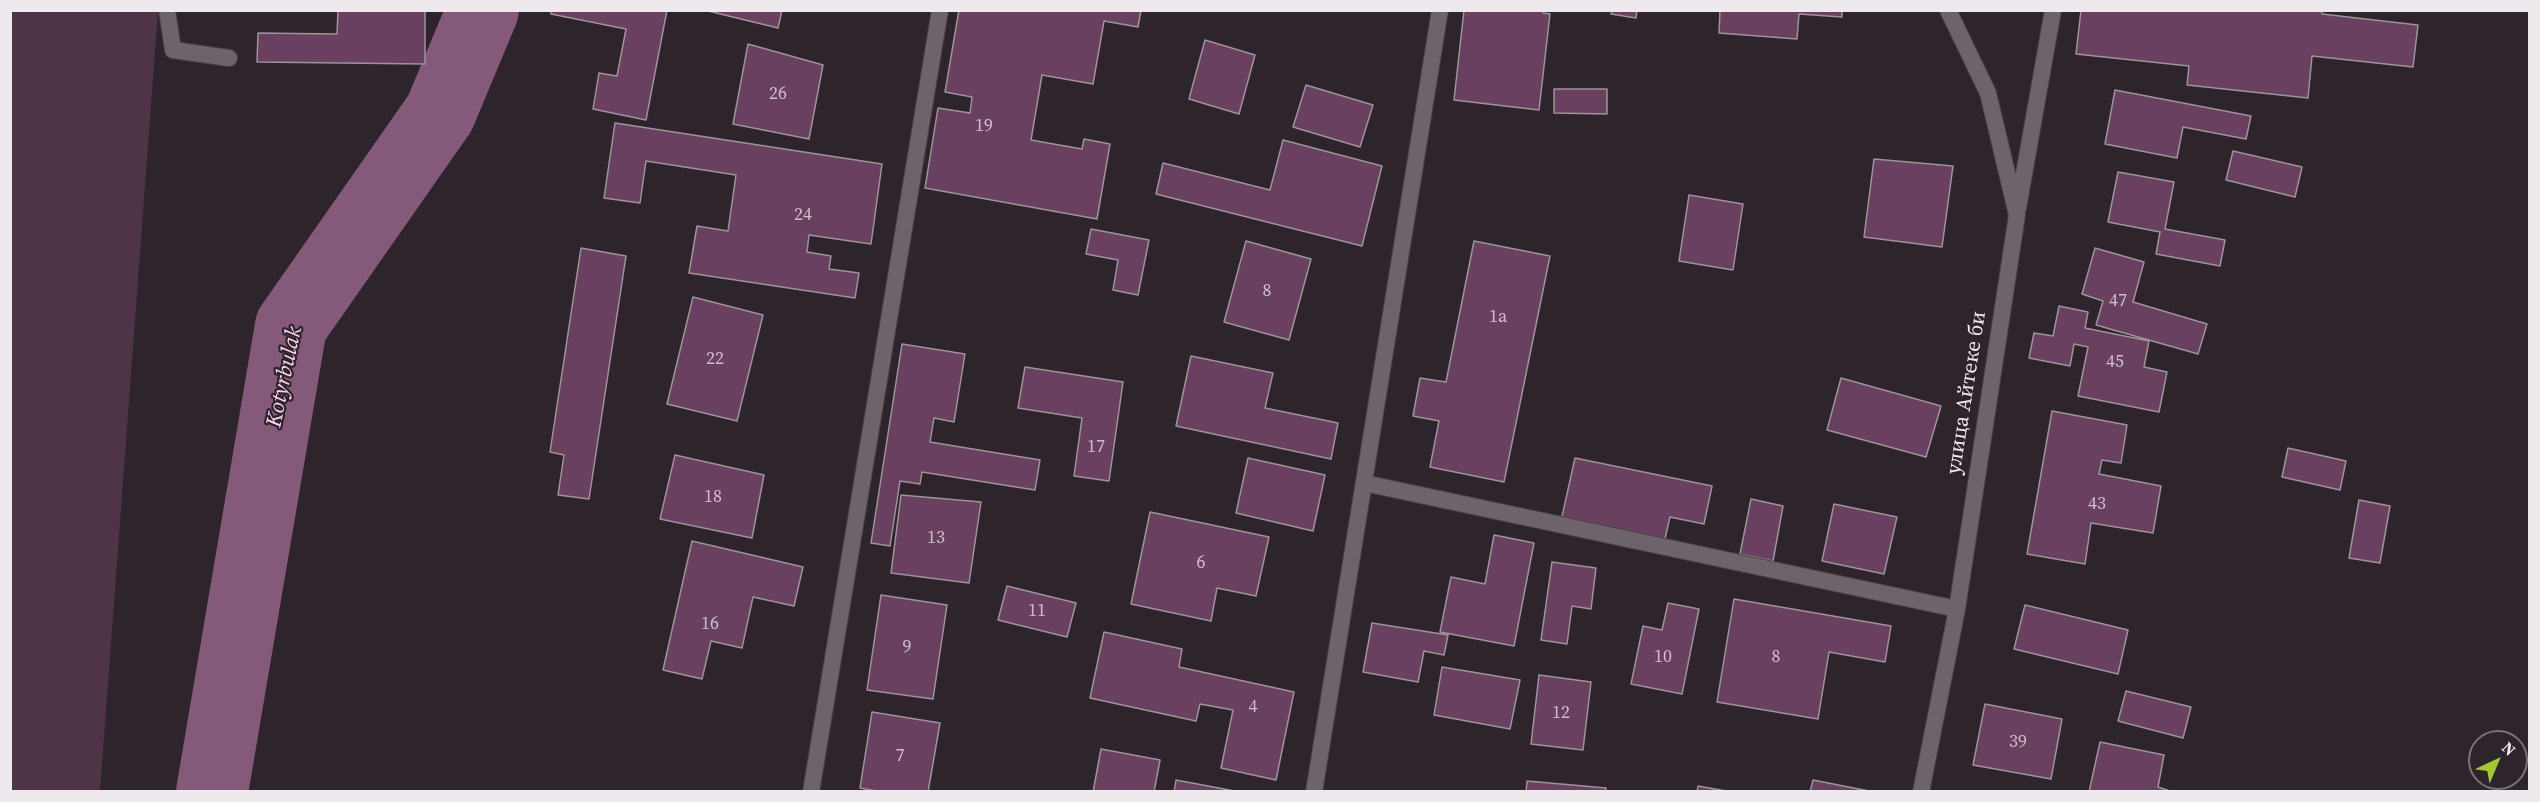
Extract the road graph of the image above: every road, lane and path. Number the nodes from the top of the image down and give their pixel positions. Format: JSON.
{"nodes":[{"id":1,"x":167,"y":10,"type":"edge"},
{"id":2,"x":940,"y":10,"type":"edge"},
{"id":3,"x":1440,"y":10,"type":"edge"},
{"id":4,"x":1948,"y":10,"type":"edge"},
{"id":5,"x":2053,"y":10,"type":"edge"},
{"id":6,"x":229,"y":58,"type":"dead end"},
{"id":7,"x":2017,"y":215,"type":"junction"},
{"id":8,"x":1364,"y":483,"type":"junction"},
{"id":9,"x":1957,"y":609,"type":"junction"},
{"id":10,"x":811,"y":792,"type":"edge"},
{"id":11,"x":1314,"y":792,"type":"edge"},
{"id":12,"x":1921,"y":792,"type":"edge"}],
"edges":[{"from":1,"to":6,"type":"street"},
{"from":2,"to":10,"type":"street"},
{"from":3,"to":8,"type":"street"},
{"from":4,"to":7,"type":"street","name":"улица Айтеке би"},
{"from":5,"to":7,"type":"street"},
{"from":7,"to":9,"type":"street","name":"улица Айтеке би"},
{"from":8,"to":9,"type":"street"},
{"from":8,"to":11,"type":"street"},
{"from":9,"to":12,"type":"street","name":"улица Айтеке би"}]}
